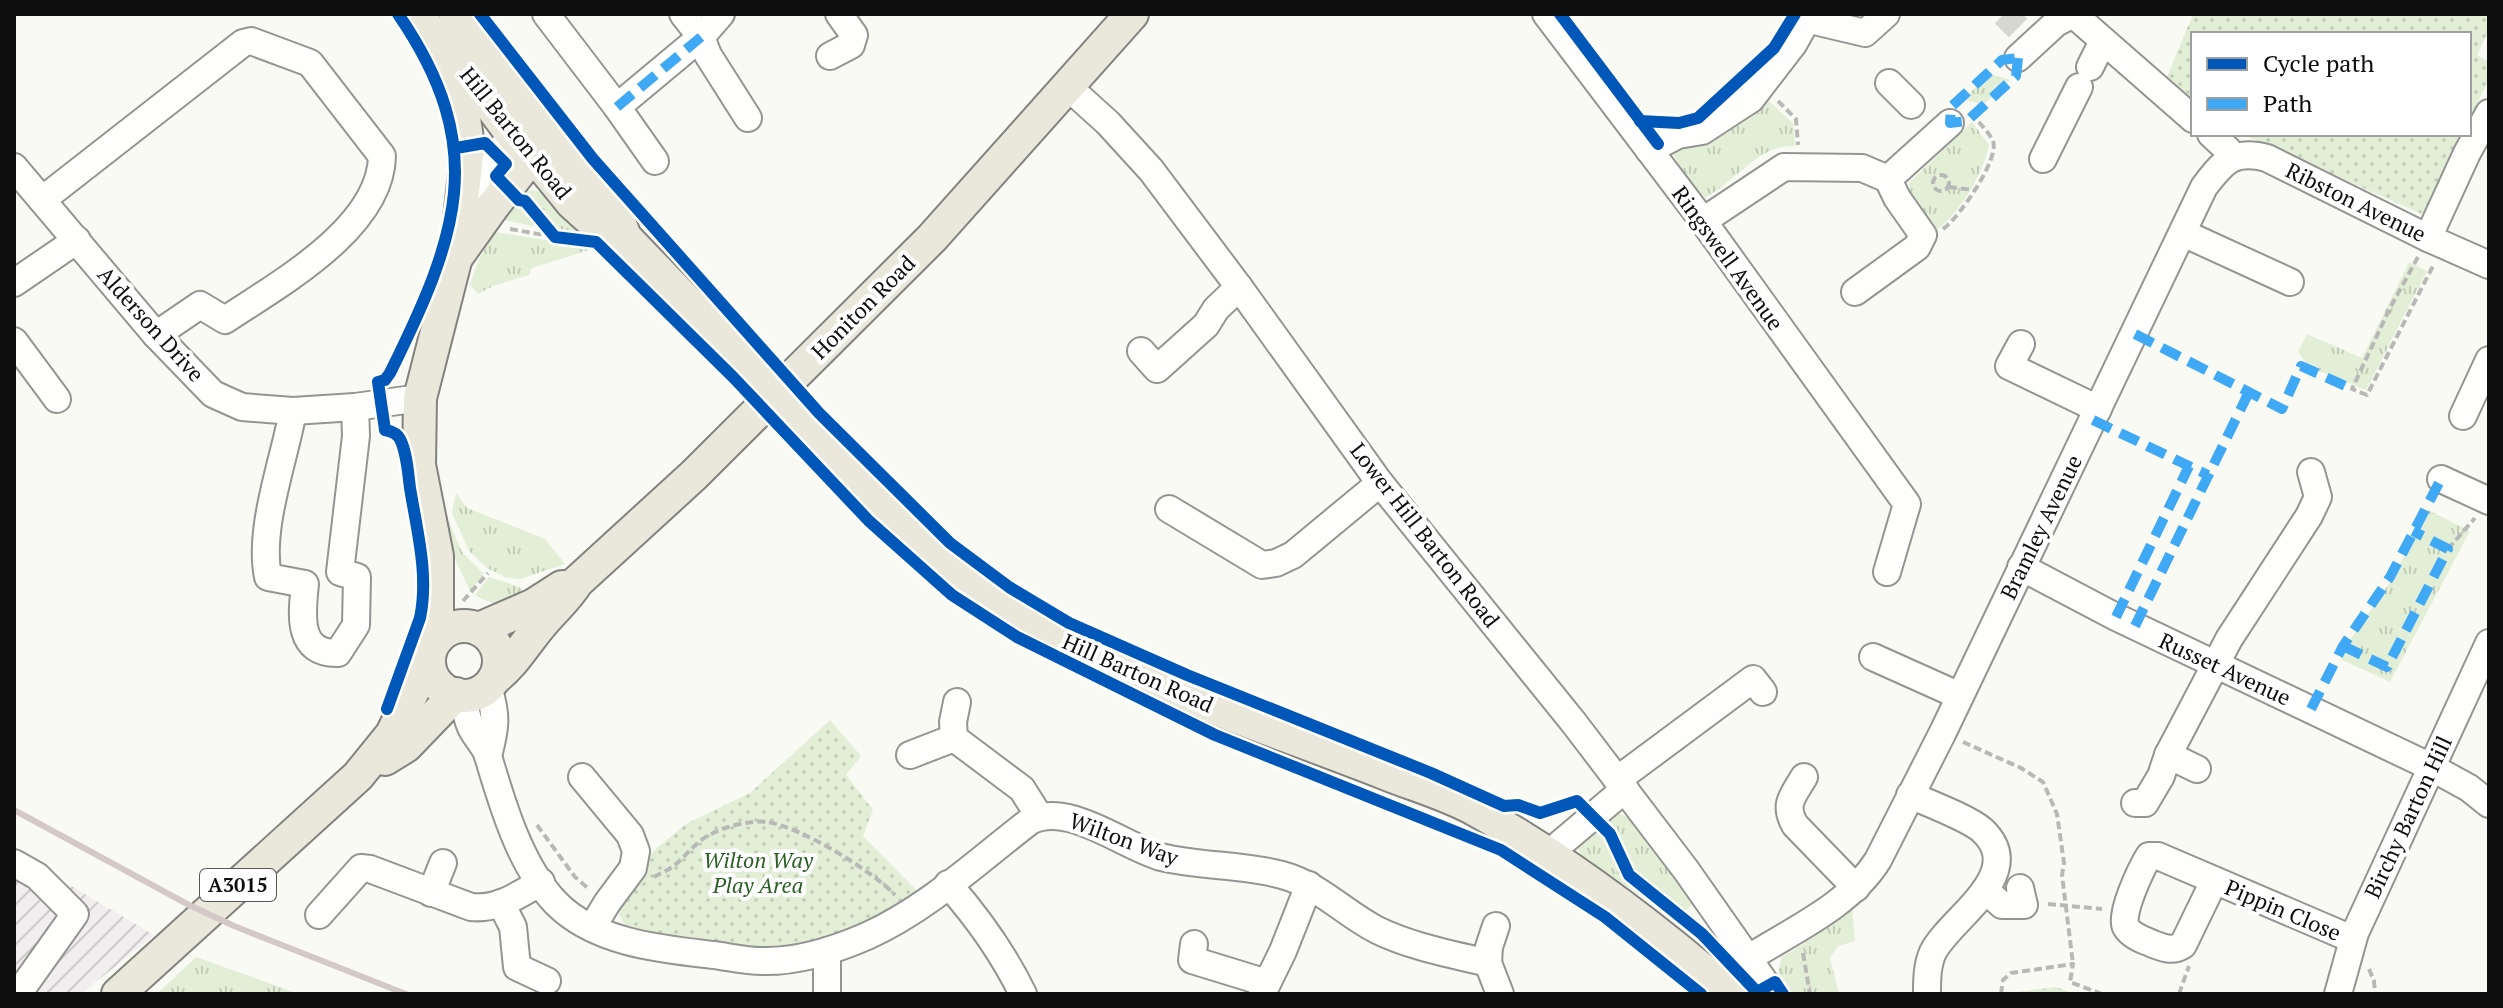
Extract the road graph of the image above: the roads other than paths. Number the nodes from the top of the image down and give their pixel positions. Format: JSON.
{"nodes":[{"id":1,"x":546,"y":14,"type":"edge"},
{"id":2,"x":683,"y":14,"type":"edge"},
{"id":3,"x":721,"y":14,"type":"edge"},
{"id":4,"x":839,"y":14,"type":"edge"},
{"id":5,"x":1132,"y":14,"type":"edge"},
{"id":6,"x":1546,"y":14,"type":"edge"},
{"id":7,"x":1886,"y":14,"type":"edge"},
{"id":8,"x":2073,"y":14,"type":"edge"},
{"id":9,"x":1808,"y":16,"type":"edge"},
{"id":10,"x":436,"y":22,"type":"edge"},
{"id":11,"x":701,"y":37,"type":"junction"},
{"id":12,"x":2103,"y":41,"type":"junction"},
{"id":13,"x":2024,"y":43,"type":"dead end"},
{"id":14,"x":830,"y":56,"type":"dead end"},
{"id":15,"x":1889,"y":83,"type":"dead end"},
{"id":16,"x":1066,"y":85,"type":"junction"},
{"id":17,"x":617,"y":107,"type":"junction"},
{"id":18,"x":2489,"y":113,"type":"edge"},
{"id":19,"x":2191,"y":117,"type":"edge"},
{"id":20,"x":748,"y":118,"type":"dead end"},
{"id":21,"x":2213,"y":136,"type":"edge"},
{"id":22,"x":529,"y":139,"type":"junction"},
{"id":23,"x":1649,"y":150,"type":"junction"},
{"id":24,"x":2043,"y":159,"type":"dead end"},
{"id":25,"x":655,"y":161,"type":"dead end"},
{"id":26,"x":2227,"y":161,"type":"junction"},
{"id":27,"x":14,"y":167,"type":"edge"},
{"id":28,"x":1888,"y":179,"type":"junction"},
{"id":29,"x":511,"y":183,"type":"junction"},
{"id":30,"x":567,"y":196,"type":"junction"},
{"id":31,"x":42,"y":200,"type":"junction"},
{"id":32,"x":1703,"y":221,"type":"junction"},
{"id":33,"x":460,"y":223,"type":"junction"},
{"id":34,"x":2183,"y":233,"type":"junction"},
{"id":35,"x":625,"y":237,"type":"junction"},
{"id":36,"x":77,"y":240,"type":"junction"},
{"id":37,"x":2436,"y":241,"type":"junction"},
{"id":38,"x":456,"y":257,"type":"junction"},
{"id":39,"x":2489,"y":265,"type":"edge"},
{"id":40,"x":2290,"y":282,"type":"dead end"},
{"id":41,"x":14,"y":283,"type":"edge"},
{"id":42,"x":1239,"y":287,"type":"junction"},
{"id":43,"x":1855,"y":292,"type":"dead end"},
{"id":44,"x":156,"y":335,"type":"junction"},
{"id":45,"x":14,"y":341,"type":"edge"},
{"id":46,"x":2021,"y":344,"type":"dead end"},
{"id":47,"x":1141,"y":351,"type":"dead end"},
{"id":48,"x":2489,"y":360,"type":"edge"},
{"id":49,"x":420,"y":398,"type":"junction"},
{"id":50,"x":57,"y":399,"type":"dead end"},
{"id":51,"x":355,"y":407,"type":"junction"},
{"id":52,"x":2098,"y":409,"type":"junction"},
{"id":53,"x":293,"y":411,"type":"junction"},
{"id":54,"x":2463,"y":416,"type":"dead end"},
{"id":55,"x":2311,"y":472,"type":"dead end"},
{"id":56,"x":2441,"y":479,"type":"dead end"},
{"id":57,"x":1380,"y":483,"type":"junction"},
{"id":58,"x":2489,"y":501,"type":"edge"},
{"id":59,"x":1169,"y":508,"type":"dead end"},
{"id":60,"x":437,"y":556,"type":"junction"},
{"id":61,"x":2021,"y":567,"type":"junction"},
{"id":62,"x":1887,"y":572,"type":"dead end"},
{"id":63,"x":577,"y":582,"type":"junction"},
{"id":64,"x":477,"y":628,"type":"junction"},
{"id":65,"x":2489,"y":643,"type":"edge"},
{"id":66,"x":433,"y":648,"type":"junction"},
{"id":67,"x":1873,"y":657,"type":"dead end"},
{"id":68,"x":2218,"y":664,"type":"junction"},
{"id":69,"x":475,"y":689,"type":"junction"},
{"id":70,"x":1763,"y":692,"type":"dead end"},
{"id":71,"x":1960,"y":696,"type":"junction"},
{"id":72,"x":957,"y":702,"type":"dead end"},
{"id":73,"x":954,"y":738,"type":"junction"},
{"id":74,"x":910,"y":755,"type":"dead end"},
{"id":75,"x":2168,"y":755,"type":"junction"},
{"id":76,"x":2431,"y":767,"type":"junction"},
{"id":77,"x":2197,"y":769,"type":"dead end"},
{"id":78,"x":358,"y":776,"type":"junction"},
{"id":79,"x":582,"y":777,"type":"dead end"},
{"id":80,"x":1804,"y":777,"type":"dead end"},
{"id":81,"x":1621,"y":785,"type":"junction"},
{"id":82,"x":1910,"y":795,"type":"junction"},
{"id":83,"x":2135,"y":803,"type":"dead end"},
{"id":84,"x":2489,"y":804,"type":"edge"},
{"id":85,"x":1039,"y":816,"type":"junction"},
{"id":86,"x":1551,"y":857,"type":"junction"},
{"id":87,"x":14,"y":863,"type":"edge"},
{"id":88,"x":443,"y":863,"type":"dead end"},
{"id":89,"x":2214,"y":881,"type":"junction"},
{"id":90,"x":541,"y":882,"type":"junction"},
{"id":91,"x":948,"y":884,"type":"junction"},
{"id":92,"x":1309,"y":885,"type":"junction"},
{"id":93,"x":1856,"y":888,"type":"junction"},
{"id":94,"x":1985,"y":890,"type":"junction"},
{"id":95,"x":431,"y":893,"type":"junction"},
{"id":96,"x":2022,"y":896,"type":"road end"},
{"id":97,"x":501,"y":903,"type":"junction"},
{"id":98,"x":319,"y":915,"type":"dead end"},
{"id":99,"x":1496,"y":926,"type":"dead end"},
{"id":100,"x":592,"y":928,"type":"junction"},
{"id":101,"x":2352,"y":939,"type":"junction"},
{"id":102,"x":1194,"y":944,"type":"dead end"},
{"id":103,"x":827,"y":951,"type":"junction"},
{"id":104,"x":1749,"y":958,"type":"junction"},
{"id":105,"x":1488,"y":963,"type":"junction"},
{"id":106,"x":547,"y":981,"type":"dead end"},
{"id":107,"x":1264,"y":988,"type":"edge"},
{"id":108,"x":18,"y":994,"type":"edge"},
{"id":109,"x":118,"y":994,"type":"edge"},
{"id":110,"x":827,"y":994,"type":"edge"},
{"id":111,"x":1023,"y":994,"type":"edge"},
{"id":112,"x":1500,"y":994,"type":"edge"},
{"id":113,"x":1731,"y":994,"type":"edge"},
{"id":114,"x":1773,"y":994,"type":"edge"},
{"id":115,"x":1927,"y":994,"type":"edge"},
{"id":116,"x":2338,"y":994,"type":"edge"}],
"edges":[{"from":1,"to":17,"type":"street"},
{"from":2,"to":11,"type":"street"},
{"from":3,"to":11,"type":"street"},
{"from":4,"to":14,"type":"street"},
{"from":5,"to":16,"type":"main road","name":"Honiton Road"},
{"from":6,"to":23,"type":"street","name":"Ringswell Avenue"},
{"from":7,"to":9,"type":"street"},
{"from":8,"to":12,"type":"street"},
{"from":8,"to":13,"type":"street"},
{"from":9,"to":23,"type":"street"},
{"from":10,"to":22,"type":"main road","name":"Hill Barton Road","number":"A3015"},
{"from":10,"to":33,"type":"main road","number":"A3015"},
{"from":11,"to":17,"type":"street"},
{"from":11,"to":20,"type":"street"},
{"from":12,"to":19,"type":"street"},
{"from":12,"to":24,"type":"street"},
{"from":15,"to":28,"type":"street"},
{"from":16,"to":42,"type":"street","name":"Lower Hill Barton Road"},
{"from":16,"to":63,"type":"main road","name":"Honiton Road"},
{"from":17,"to":25,"type":"street"},
{"from":18,"to":37,"type":"street"},
{"from":21,"to":26,"type":"street"},
{"from":22,"to":29,"type":"main road","number":"A3015"},
{"from":22,"to":30,"type":"main road","name":"Hill Barton Road"},
{"from":22,"to":33,"type":"street"},
{"from":22,"to":35,"type":"main road","name":"Hill Barton Road"},
{"from":23,"to":32,"type":"street","name":"Ringswell Avenue"},
{"from":26,"to":34,"type":"street","name":"Bramley Avenue"},
{"from":26,"to":37,"type":"street","name":"Ribston Avenue"},
{"from":27,"to":31,"type":"street","name":"Alderson Drive"},
{"from":28,"to":32,"type":"street"},
{"from":28,"to":43,"type":"street"},
{"from":29,"to":30,"type":"main road"},
{"from":29,"to":38,"type":"main road","number":"A3015"},
{"from":30,"to":35,"type":"main road","name":"Hill Barton Road"},
{"from":31,"to":36,"type":"street","name":"Alderson Drive"},
{"from":31,"to":44,"type":"street"},
{"from":32,"to":62,"type":"street","name":"Ringswell Avenue"},
{"from":33,"to":38,"type":"main road","number":"A3015"},
{"from":34,"to":40,"type":"street"},
{"from":34,"to":52,"type":"street","name":"Bramley Avenue"},
{"from":35,"to":86,"type":"main road","name":"Hill Barton Road","bridge":true},
{"from":36,"to":41,"type":"street"},
{"from":36,"to":44,"type":"street","name":"Alderson Drive"},
{"from":37,"to":39,"type":"street","name":"Ribston Avenue"},
{"from":38,"to":49,"type":"main road","number":"A3015"},
{"from":42,"to":47,"type":"street"},
{"from":42,"to":57,"type":"street","name":"Lower Hill Barton Road"},
{"from":44,"to":53,"type":"street","name":"Alderson Drive"},
{"from":45,"to":50,"type":"street"},
{"from":46,"to":52,"type":"street"},
{"from":48,"to":54,"type":"street"},
{"from":49,"to":51,"type":"street","name":"Alderson Drive"},
{"from":49,"to":60,"type":"main road","number":"A3015"},
{"from":51,"to":53,"type":"street","name":"Alderson Drive"},
{"from":51,"to":53,"type":"street"},
{"from":52,"to":61,"type":"street","name":"Bramley Avenue"},
{"from":55,"to":68,"type":"street"},
{"from":56,"to":58,"type":"street"},
{"from":57,"to":59,"type":"street"},
{"from":57,"to":81,"type":"street","name":"Lower Hill Barton Road"},
{"from":60,"to":64,"type":"main road","number":"A3015"},
{"from":60,"to":66,"type":"main road","number":"A3015"},
{"from":61,"to":68,"type":"street","name":"Russet Avenue"},
{"from":61,"to":71,"type":"street","name":"Bramley Avenue"},
{"from":63,"to":64,"type":"main road","name":"Honiton Road"},
{"from":63,"to":69,"type":"main road","name":"Honiton Road"},
{"from":64,"to":66,"type":"main road"},
{"from":64,"to":69,"type":"main road"},
{"from":65,"to":76,"type":"street","name":"Birchy Barton Hill"},
{"from":66,"to":69,"type":"main road"},
{"from":66,"to":78,"type":"main road","name":"Honiton Road","number":"A3015"},
{"from":67,"to":71,"type":"street"},
{"from":68,"to":75,"type":"street"},
{"from":68,"to":76,"type":"street","name":"Russet Avenue"},
{"from":69,"to":78,"type":"main road","name":"Honiton Road","number":"A3015"},
{"from":69,"to":90,"type":"street","name":"Wilton Way"},
{"from":70,"to":81,"type":"street"},
{"from":71,"to":82,"type":"street","name":"Bramley Avenue"},
{"from":72,"to":73,"type":"street"},
{"from":73,"to":74,"type":"street"},
{"from":73,"to":85,"type":"street"},
{"from":75,"to":77,"type":"street"},
{"from":75,"to":83,"type":"street"},
{"from":76,"to":84,"type":"street","name":"Russet Avenue"},
{"from":76,"to":101,"type":"street","name":"Birchy Barton Hill"},
{"from":78,"to":109,"type":"main road","name":"Honiton Road","number":"A3015"},
{"from":79,"to":100,"type":"street"},
{"from":80,"to":93,"type":"street"},
{"from":81,"to":86,"type":"street"},
{"from":81,"to":104,"type":"street","name":"Lower Hill Barton Road"},
{"from":82,"to":93,"type":"street","name":"Bramley Avenue"},
{"from":82,"to":94,"type":"street"},
{"from":85,"to":91,"type":"street","name":"Wilton Way"},
{"from":85,"to":92,"type":"street","name":"Wilton Way"},
{"from":86,"to":113,"type":"main road","name":"Hill Barton Road"},
{"from":87,"to":108,"type":"street"},
{"from":88,"to":95,"type":"street"},
{"from":89,"to":89,"type":"street","name":"Pippin Close"},
{"from":89,"to":101,"type":"street","name":"Pippin Close"},
{"from":90,"to":97,"type":"street"},
{"from":90,"to":100,"type":"street","name":"Wilton Way"},
{"from":91,"to":103,"type":"street","name":"Wilton Way"},
{"from":91,"to":111,"type":"street"},
{"from":92,"to":105,"type":"street","name":"Wilton Way"},
{"from":92,"to":107,"type":"street"},
{"from":93,"to":104,"type":"street","name":"Bramley Avenue"},
{"from":94,"to":96,"type":"street"},
{"from":94,"to":115,"type":"street"},
{"from":95,"to":97,"type":"street"},
{"from":95,"to":98,"type":"street"},
{"from":97,"to":106,"type":"street"},
{"from":99,"to":105,"type":"street"},
{"from":100,"to":103,"type":"street","name":"Wilton Way"},
{"from":101,"to":116,"type":"street","name":"Birchy Barton Hill"},
{"from":102,"to":107,"type":"street"},
{"from":103,"to":110,"type":"street"},
{"from":104,"to":114,"type":"street","name":"Lower Hill Barton Road"},
{"from":105,"to":112,"type":"street"}]}
